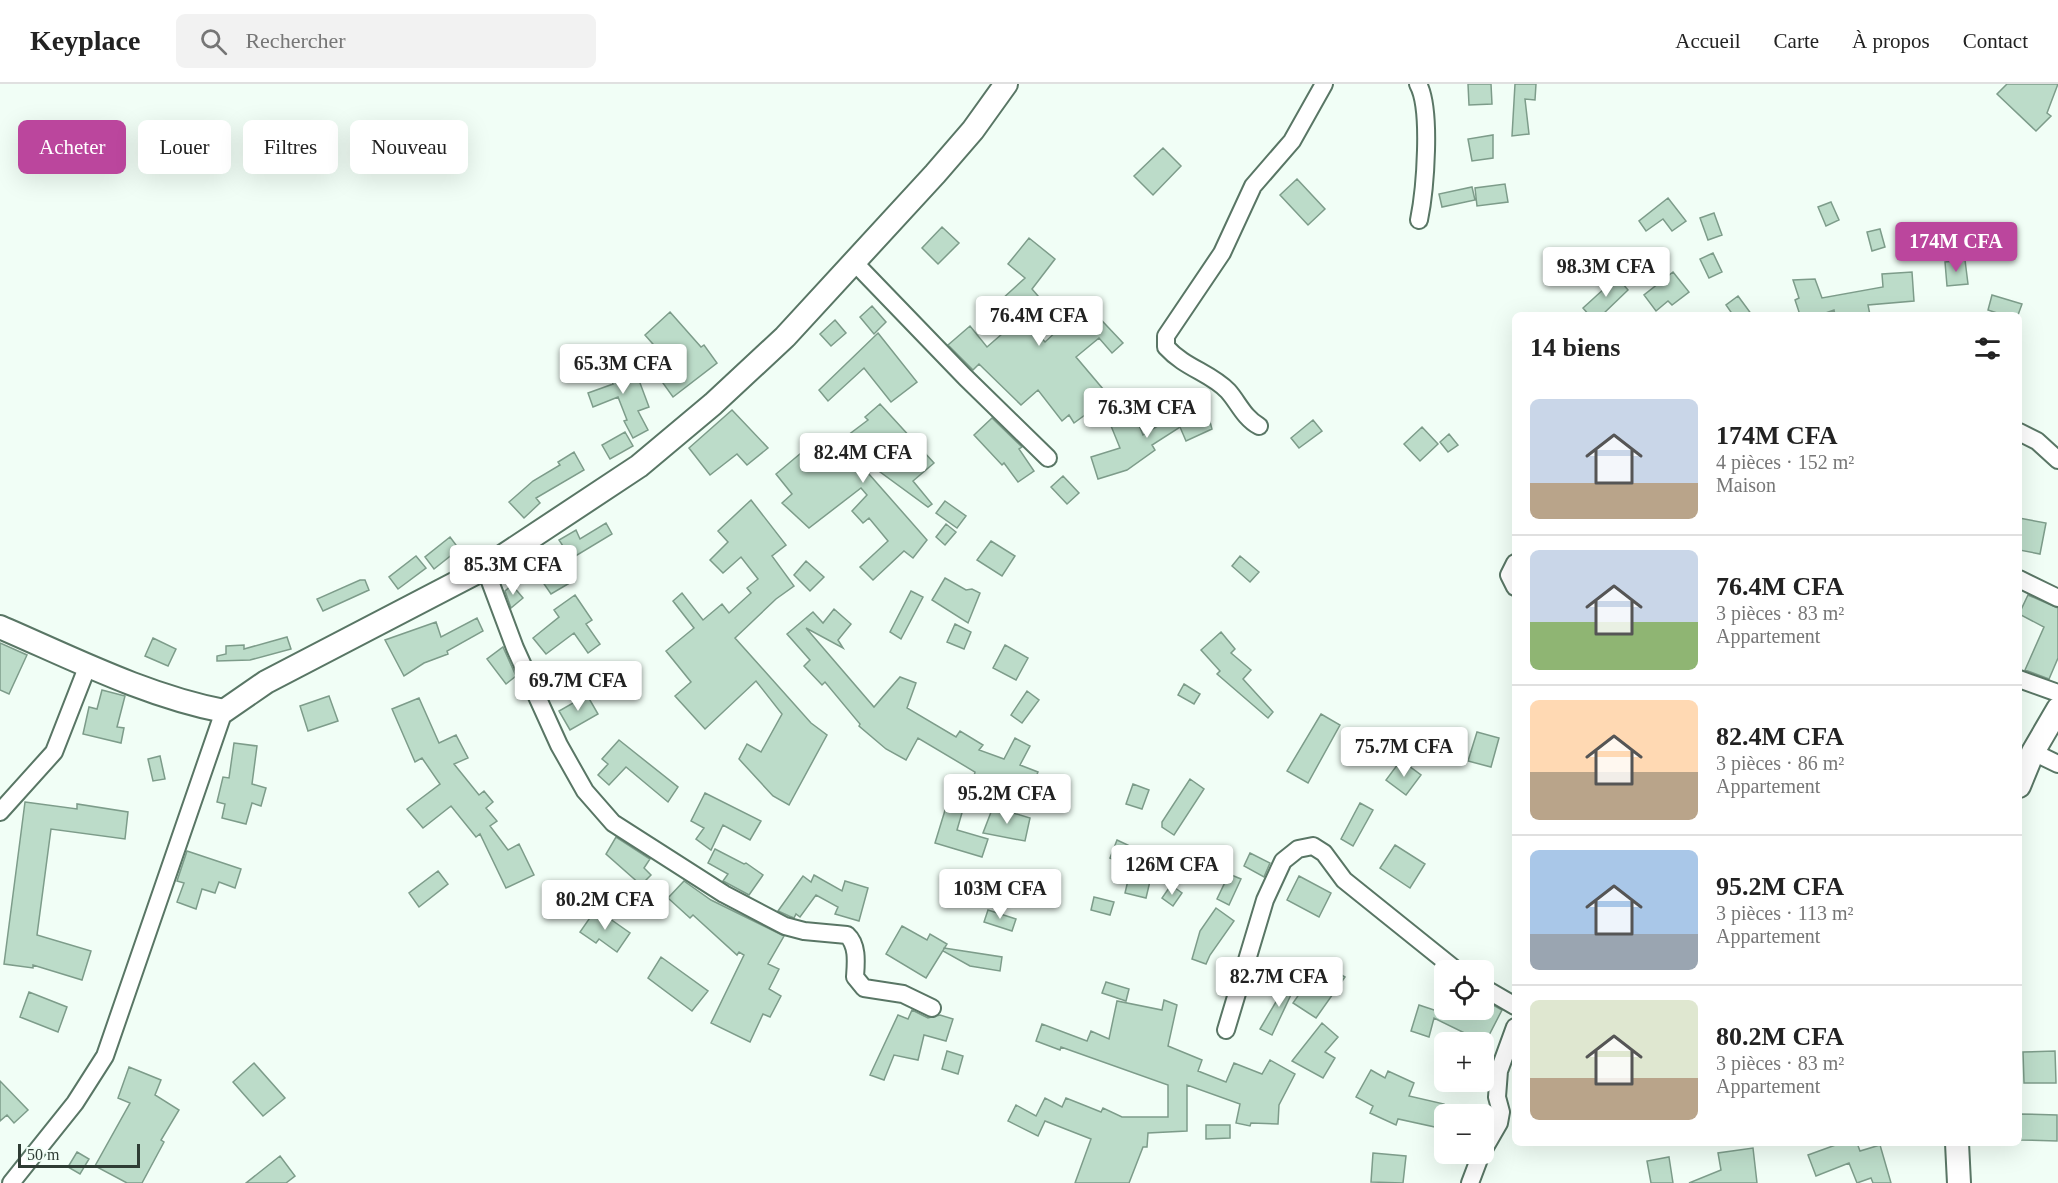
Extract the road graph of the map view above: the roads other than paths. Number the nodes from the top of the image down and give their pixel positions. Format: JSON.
{"nodes":[{"id":1,"x":1006,"y":84,"type":"edge"},
{"id":2,"x":1324,"y":84,"type":"edge"},
{"id":3,"x":1418,"y":84,"type":"edge"},
{"id":4,"x":1419,"y":220,"type":"dead end"},
{"id":5,"x":854,"y":262,"type":"junction"},
{"id":6,"x":1259,"y":426,"type":"dead end"},
{"id":7,"x":2022,"y":434,"type":"edge"},
{"id":8,"x":1048,"y":458,"type":"dead end"},
{"id":9,"x":2058,"y":460,"type":"edge"},
{"id":10,"x":485,"y":568,"type":"junction"},
{"id":11,"x":2022,"y":580,"type":"edge"},
{"id":12,"x":2058,"y":598,"type":"edge"},
{"id":13,"x":0,"y":627,"type":"edge"},
{"id":14,"x":88,"y":665,"type":"junction"},
{"id":15,"x":2022,"y":680,"type":"edge"},
{"id":16,"x":2058,"y":693,"type":"edge"},
{"id":17,"x":2058,"y":709,"type":"edge"},
{"id":18,"x":224,"y":711,"type":"junction"},
{"id":19,"x":2033,"y":752,"type":"junction"},
{"id":20,"x":2058,"y":764,"type":"edge"},
{"id":21,"x":2022,"y":779,"type":"edge"},
{"id":22,"x":0,"y":812,"type":"edge"},
{"id":23,"x":1444,"y":960,"type":"edge"},
{"id":24,"x":1494,"y":994,"type":"edge"},
{"id":25,"x":1512,"y":1004,"type":"edge"},
{"id":26,"x":932,"y":1008,"type":"dead end"},
{"id":27,"x":1226,"y":1030,"type":"dead end"},
{"id":28,"x":1512,"y":1035,"type":"edge"},
{"id":29,"x":1494,"y":1132,"type":"edge"},
{"id":30,"x":1957,"y":1146,"type":"edge"},
{"id":31,"x":1477,"y":1164,"type":"edge"},
{"id":32,"x":11,"y":1183,"type":"edge"},
{"id":33,"x":1470,"y":1183,"type":"edge"},
{"id":34,"x":1959,"y":1183,"type":"edge"}],
"edges":[{"from":1,"to":5,"type":"street"},
{"from":2,"to":6,"type":"street"},
{"from":3,"to":4,"type":"street"},
{"from":5,"to":8,"type":"street"},
{"from":5,"to":10,"type":"street"},
{"from":7,"to":9,"type":"street"},
{"from":10,"to":18,"type":"street"},
{"from":10,"to":26,"type":"street"},
{"from":11,"to":12,"type":"street"},
{"from":13,"to":14,"type":"street"},
{"from":14,"to":18,"type":"street"},
{"from":14,"to":22,"type":"street"},
{"from":15,"to":16,"type":"street"},
{"from":17,"to":19,"type":"street"},
{"from":18,"to":32,"type":"street"},
{"from":19,"to":20,"type":"street"},
{"from":19,"to":21,"type":"street"},
{"from":23,"to":27,"type":"street"},
{"from":24,"to":25,"type":"street"},
{"from":28,"to":29,"type":"street"},
{"from":30,"to":34,"type":"street"},
{"from":31,"to":33,"type":"street"}]}
